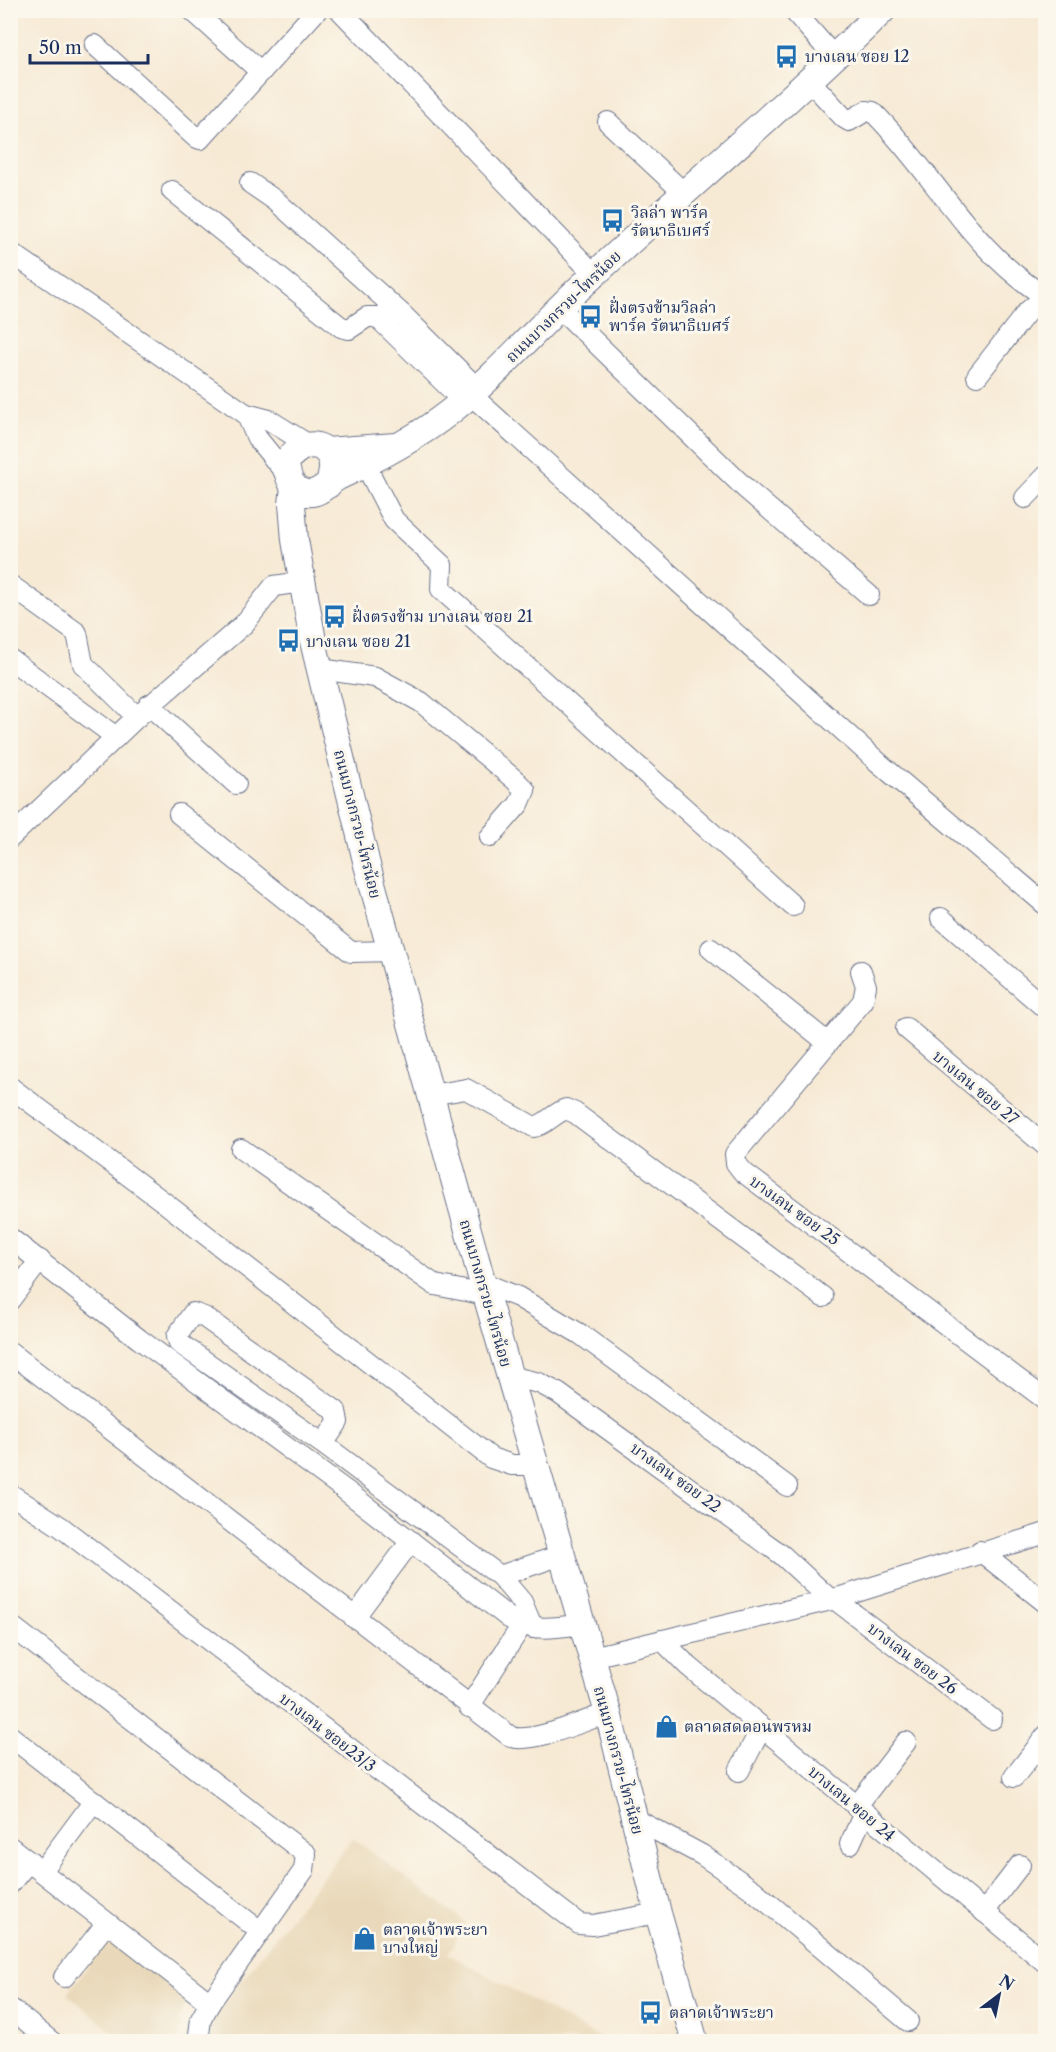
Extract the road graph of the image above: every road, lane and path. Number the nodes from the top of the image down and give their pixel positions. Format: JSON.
{"nodes":[{"id":1,"x":192,"y":10,"type":"edge"},
{"id":2,"x":317,"y":10,"type":"edge"},
{"id":3,"x":340,"y":10,"type":"edge"},
{"id":4,"x":793,"y":10,"type":"edge"},
{"id":5,"x":883,"y":10,"type":"edge"},
{"id":6,"x":95,"y":45,"type":"dead end"},
{"id":7,"x":835,"y":58,"type":"junction"},
{"id":8,"x":261,"y":72,"type":"junction"},
{"id":9,"x":810,"y":81,"type":"junction"},
{"id":10,"x":608,"y":122,"type":"dead end"},
{"id":11,"x":250,"y":183,"type":"dead end"},
{"id":12,"x":172,"y":190,"type":"dead end"},
{"id":13,"x":684,"y":193,"type":"junction"},
{"id":14,"x":10,"y":252,"type":"edge"},
{"id":15,"x":594,"y":274,"type":"junction"},
{"id":16,"x":560,"y":308,"type":"junction"},
{"id":17,"x":977,"y":375,"type":"dead end"},
{"id":18,"x":470,"y":394,"type":"junction"},
{"id":19,"x":246,"y":414,"type":"junction"},
{"id":20,"x":396,"y":446,"type":"junction"},
{"id":21,"x":317,"y":448,"type":"junction"},
{"id":22,"x":366,"y":466,"type":"junction"},
{"id":23,"x":1046,"y":476,"type":"edge"},
{"id":24,"x":307,"y":484,"type":"junction"},
{"id":25,"x":1025,"y":498,"type":"dead end"},
{"id":26,"x":302,"y":582,"type":"junction"},
{"id":27,"x":10,"y":585,"type":"edge"},
{"id":28,"x":869,"y":595,"type":"dead end"},
{"id":29,"x":10,"y":659,"type":"edge"},
{"id":30,"x":320,"y":669,"type":"junction"},
{"id":31,"x":143,"y":711,"type":"junction"},
{"id":32,"x":116,"y":737,"type":"junction"},
{"id":33,"x":236,"y":784,"type":"dead end"},
{"id":34,"x":179,"y":814,"type":"dead end"},
{"id":35,"x":490,"y":837,"type":"dead end"},
{"id":36,"x":10,"y":838,"type":"edge"},
{"id":37,"x":1046,"y":905,"type":"edge"},
{"id":38,"x":793,"y":906,"type":"dead end"},
{"id":39,"x":941,"y":918,"type":"dead end"},
{"id":40,"x":711,"y":949,"type":"dead end"},
{"id":41,"x":391,"y":951,"type":"junction"},
{"id":42,"x":861,"y":971,"type":"dead end"},
{"id":43,"x":1046,"y":1009,"type":"edge"},
{"id":44,"x":906,"y":1028,"type":"dead end"},
{"id":45,"x":828,"y":1043,"type":"junction"},
{"id":46,"x":10,"y":1087,"type":"edge"},
{"id":47,"x":431,"y":1095,"type":"junction"},
{"id":48,"x":1046,"y":1146,"type":"edge"},
{"id":49,"x":241,"y":1149,"type":"dead end"},
{"id":50,"x":10,"y":1238,"type":"edge"},
{"id":51,"x":40,"y":1260,"type":"junction"},
{"id":52,"x":484,"y":1289,"type":"junction"},
{"id":53,"x":823,"y":1297,"type":"dead end"},
{"id":54,"x":10,"y":1300,"type":"edge"},
{"id":55,"x":10,"y":1352,"type":"edge"},
{"id":56,"x":509,"y":1376,"type":"junction"},
{"id":57,"x":1046,"y":1400,"type":"edge"},
{"id":58,"x":323,"y":1444,"type":"junction"},
{"id":59,"x":535,"y":1465,"type":"junction"},
{"id":60,"x":787,"y":1486,"type":"dead end"},
{"id":61,"x":10,"y":1494,"type":"edge"},
{"id":62,"x":1046,"y":1533,"type":"edge"},
{"id":63,"x":411,"y":1540,"type":"junction"},
{"id":64,"x":980,"y":1551,"type":"junction"},
{"id":65,"x":561,"y":1555,"type":"junction"},
{"id":66,"x":500,"y":1576,"type":"junction"},
{"id":67,"x":832,"y":1599,"type":"junction"},
{"id":68,"x":1046,"y":1603,"type":"edge"},
{"id":69,"x":354,"y":1618,"type":"junction"},
{"id":70,"x":581,"y":1624,"type":"junction"},
{"id":71,"x":10,"y":1625,"type":"edge"},
{"id":72,"x":527,"y":1627,"type":"junction"},
{"id":73,"x":662,"y":1640,"type":"junction"},
{"id":74,"x":592,"y":1657,"type":"junction"},
{"id":75,"x":469,"y":1707,"type":"junction"},
{"id":76,"x":608,"y":1713,"type":"junction"},
{"id":77,"x":992,"y":1719,"type":"dead end"},
{"id":78,"x":762,"y":1727,"type":"junction"},
{"id":79,"x":10,"y":1736,"type":"edge"},
{"id":80,"x":1044,"y":1741,"type":"edge"},
{"id":81,"x":906,"y":1742,"type":"dead end"},
{"id":82,"x":739,"y":1771,"type":"dead end"},
{"id":83,"x":1014,"y":1777,"type":"dead end"},
{"id":84,"x":94,"y":1801,"type":"junction"},
{"id":85,"x":860,"y":1810,"type":"junction"},
{"id":86,"x":635,"y":1819,"type":"junction"},
{"id":87,"x":850,"y":1844,"type":"dead end"},
{"id":88,"x":10,"y":1847,"type":"edge"},
{"id":89,"x":1020,"y":1865,"type":"dead end"},
{"id":90,"x":35,"y":1866,"type":"junction"},
{"id":91,"x":10,"y":1884,"type":"edge"},
{"id":92,"x":984,"y":1912,"type":"junction"},
{"id":93,"x":658,"y":1913,"type":"junction"},
{"id":94,"x":106,"y":1924,"type":"junction"},
{"id":95,"x":260,"y":1931,"type":"junction"},
{"id":96,"x":1046,"y":1963,"type":"edge"},
{"id":97,"x":64,"y":1977,"type":"dead end"},
{"id":98,"x":210,"y":2003,"type":"junction"},
{"id":99,"x":10,"y":2008,"type":"edge"},
{"id":100,"x":908,"y":2021,"type":"dead end"},
{"id":101,"x":52,"y":2042,"type":"edge"},
{"id":102,"x":198,"y":2042,"type":"edge"},
{"id":103,"x":695,"y":2042,"type":"edge"}],
"edges":[{"from":1,"to":8,"type":"street"},
{"from":2,"to":8,"type":"street"},
{"from":3,"to":15,"type":"street"},
{"from":4,"to":7,"type":"street"},
{"from":5,"to":7,"type":"main road","name":"ถนนบางกรวย-ไทรน้อย"},
{"from":6,"to":8,"type":"street"},
{"from":7,"to":9,"type":"main road","name":"ถนนบางกรวย-ไทรน้อย"},
{"from":9,"to":13,"type":"main road","name":"ถนนบางกรวย-ไทรน้อย"},
{"from":9,"to":17,"type":"street"},
{"from":10,"to":13,"type":"street"},
{"from":11,"to":18,"type":"street"},
{"from":12,"to":18,"type":"street"},
{"from":13,"to":15,"type":"main road","name":"ถนนบางกรวย-ไทรน้อย"},
{"from":14,"to":19,"type":"street"},
{"from":15,"to":16,"type":"main road","name":"ถนนบางกรวย-ไทรน้อย"},
{"from":16,"to":18,"type":"main road","name":"ถนนบางกรวย-ไทรน้อย"},
{"from":16,"to":28,"type":"street"},
{"from":18,"to":20,"type":"main road","name":"ถนนบางกรวย-ไทรน้อย"},
{"from":18,"to":37,"type":"street"},
{"from":19,"to":21,"type":"street"},
{"from":19,"to":24,"type":"street"},
{"from":20,"to":21,"type":"main road","name":"ถนนบางกรวย-ไทรน้อย"},
{"from":20,"to":22,"type":"main road","name":"ถนนบางกรวย-ไทรน้อย"},
{"from":21,"to":24,"type":"main road"},
{"from":21,"to":24,"type":"main road"},
{"from":22,"to":24,"type":"main road","name":"ถนนบางกรวย-ไทรน้อย"},
{"from":22,"to":38,"type":"street"},
{"from":23,"to":25,"type":"street"},
{"from":24,"to":26,"type":"main road","name":"ถนนบางกรวย-ไทรน้อย"},
{"from":26,"to":30,"type":"main road","name":"ถนนบางกรวย-ไทรน้อย"},
{"from":26,"to":31,"type":"street"},
{"from":27,"to":31,"type":"street"},
{"from":29,"to":32,"type":"street"},
{"from":30,"to":35,"type":"street"},
{"from":30,"to":41,"type":"main road","name":"ถนนบางกรวย-ไทรน้อย"},
{"from":31,"to":32,"type":"street"},
{"from":31,"to":33,"type":"street"},
{"from":32,"to":36,"type":"street"},
{"from":34,"to":41,"type":"street"},
{"from":39,"to":43,"type":"street"},
{"from":40,"to":45,"type":"street"},
{"from":41,"to":47,"type":"main road","name":"ถนนบางกรวย-ไทรน้อย"},
{"from":42,"to":45,"type":"street","name":"บางเลน ซอย 25"},
{"from":44,"to":48,"type":"street","name":"บางเลน ซอย 27"},
{"from":45,"to":57,"type":"street","name":"บางเลน ซอย 25"},
{"from":46,"to":59,"type":"street"},
{"from":47,"to":52,"type":"main road","name":"ถนนบางกรวย-ไทรน้อย"},
{"from":47,"to":53,"type":"street"},
{"from":49,"to":52,"type":"street"},
{"from":50,"to":51,"type":"street"},
{"from":51,"to":54,"type":"street"},
{"from":51,"to":63,"type":"street"},
{"from":52,"to":56,"type":"main road","name":"ถนนบางกรวย-ไทรน้อย"},
{"from":52,"to":60,"type":"street"},
{"from":55,"to":69,"type":"street"},
{"from":56,"to":59,"type":"main road","name":"ถนนบางกรวย-ไทรน้อย"},
{"from":56,"to":67,"type":"street","name":"บางเลน ซอย 22"},
{"from":58,"to":58,"type":"street"},
{"from":58,"to":66,"type":"street"},
{"from":59,"to":65,"type":"main road","name":"ถนนบางกรวย-ไทรน้อย"},
{"from":61,"to":93,"type":"street","name":"บางเลน ซอย23/3"},
{"from":62,"to":64,"type":"street"},
{"from":63,"to":69,"type":"street"},
{"from":63,"to":72,"type":"street"},
{"from":64,"to":67,"type":"street"},
{"from":64,"to":68,"type":"street"},
{"from":65,"to":66,"type":"street"},
{"from":65,"to":70,"type":"main road","name":"ถนนบางกรวย-ไทรน้อย"},
{"from":66,"to":72,"type":"street"},
{"from":67,"to":73,"type":"street"},
{"from":67,"to":77,"type":"street","name":"บางเลน ซอย 26"},
{"from":69,"to":75,"type":"street"},
{"from":70,"to":72,"type":"street"},
{"from":70,"to":74,"type":"main road","name":"ถนนบางกรวย-ไทรน้อย"},
{"from":71,"to":95,"type":"street"},
{"from":72,"to":75,"type":"street"},
{"from":73,"to":74,"type":"street"},
{"from":73,"to":78,"type":"street","name":"บางเลน ซอย 24"},
{"from":74,"to":76,"type":"main road","name":"ถนนบางกรวย-ไทรน้อย"},
{"from":75,"to":76,"type":"street"},
{"from":76,"to":86,"type":"main road","name":"ถนนบางกรวย-ไทรน้อย"},
{"from":78,"to":82,"type":"street"},
{"from":78,"to":85,"type":"street","name":"บางเลน ซอย 24"},
{"from":79,"to":84,"type":"street"},
{"from":80,"to":83,"type":"street"},
{"from":81,"to":85,"type":"street"},
{"from":84,"to":90,"type":"street"},
{"from":84,"to":95,"type":"street"},
{"from":85,"to":87,"type":"street"},
{"from":85,"to":92,"type":"street","name":"บางเลน ซอย 24"},
{"from":86,"to":93,"type":"main road","name":"ถนนบางกรวย-ไทรน้อย"},
{"from":86,"to":100,"type":"street"},
{"from":88,"to":90,"type":"street"},
{"from":89,"to":92,"type":"street"},
{"from":90,"to":91,"type":"street"},
{"from":90,"to":94,"type":"street"},
{"from":92,"to":96,"type":"street","name":"บางเลน ซอย 24"},
{"from":93,"to":103,"type":"main road","name":"ถนนบางกรวย-ไทรน้อย"},
{"from":94,"to":97,"type":"street"},
{"from":94,"to":98,"type":"street"},
{"from":95,"to":98,"type":"street"},
{"from":98,"to":102,"type":"street"},
{"from":99,"to":101,"type":"street"}]}
